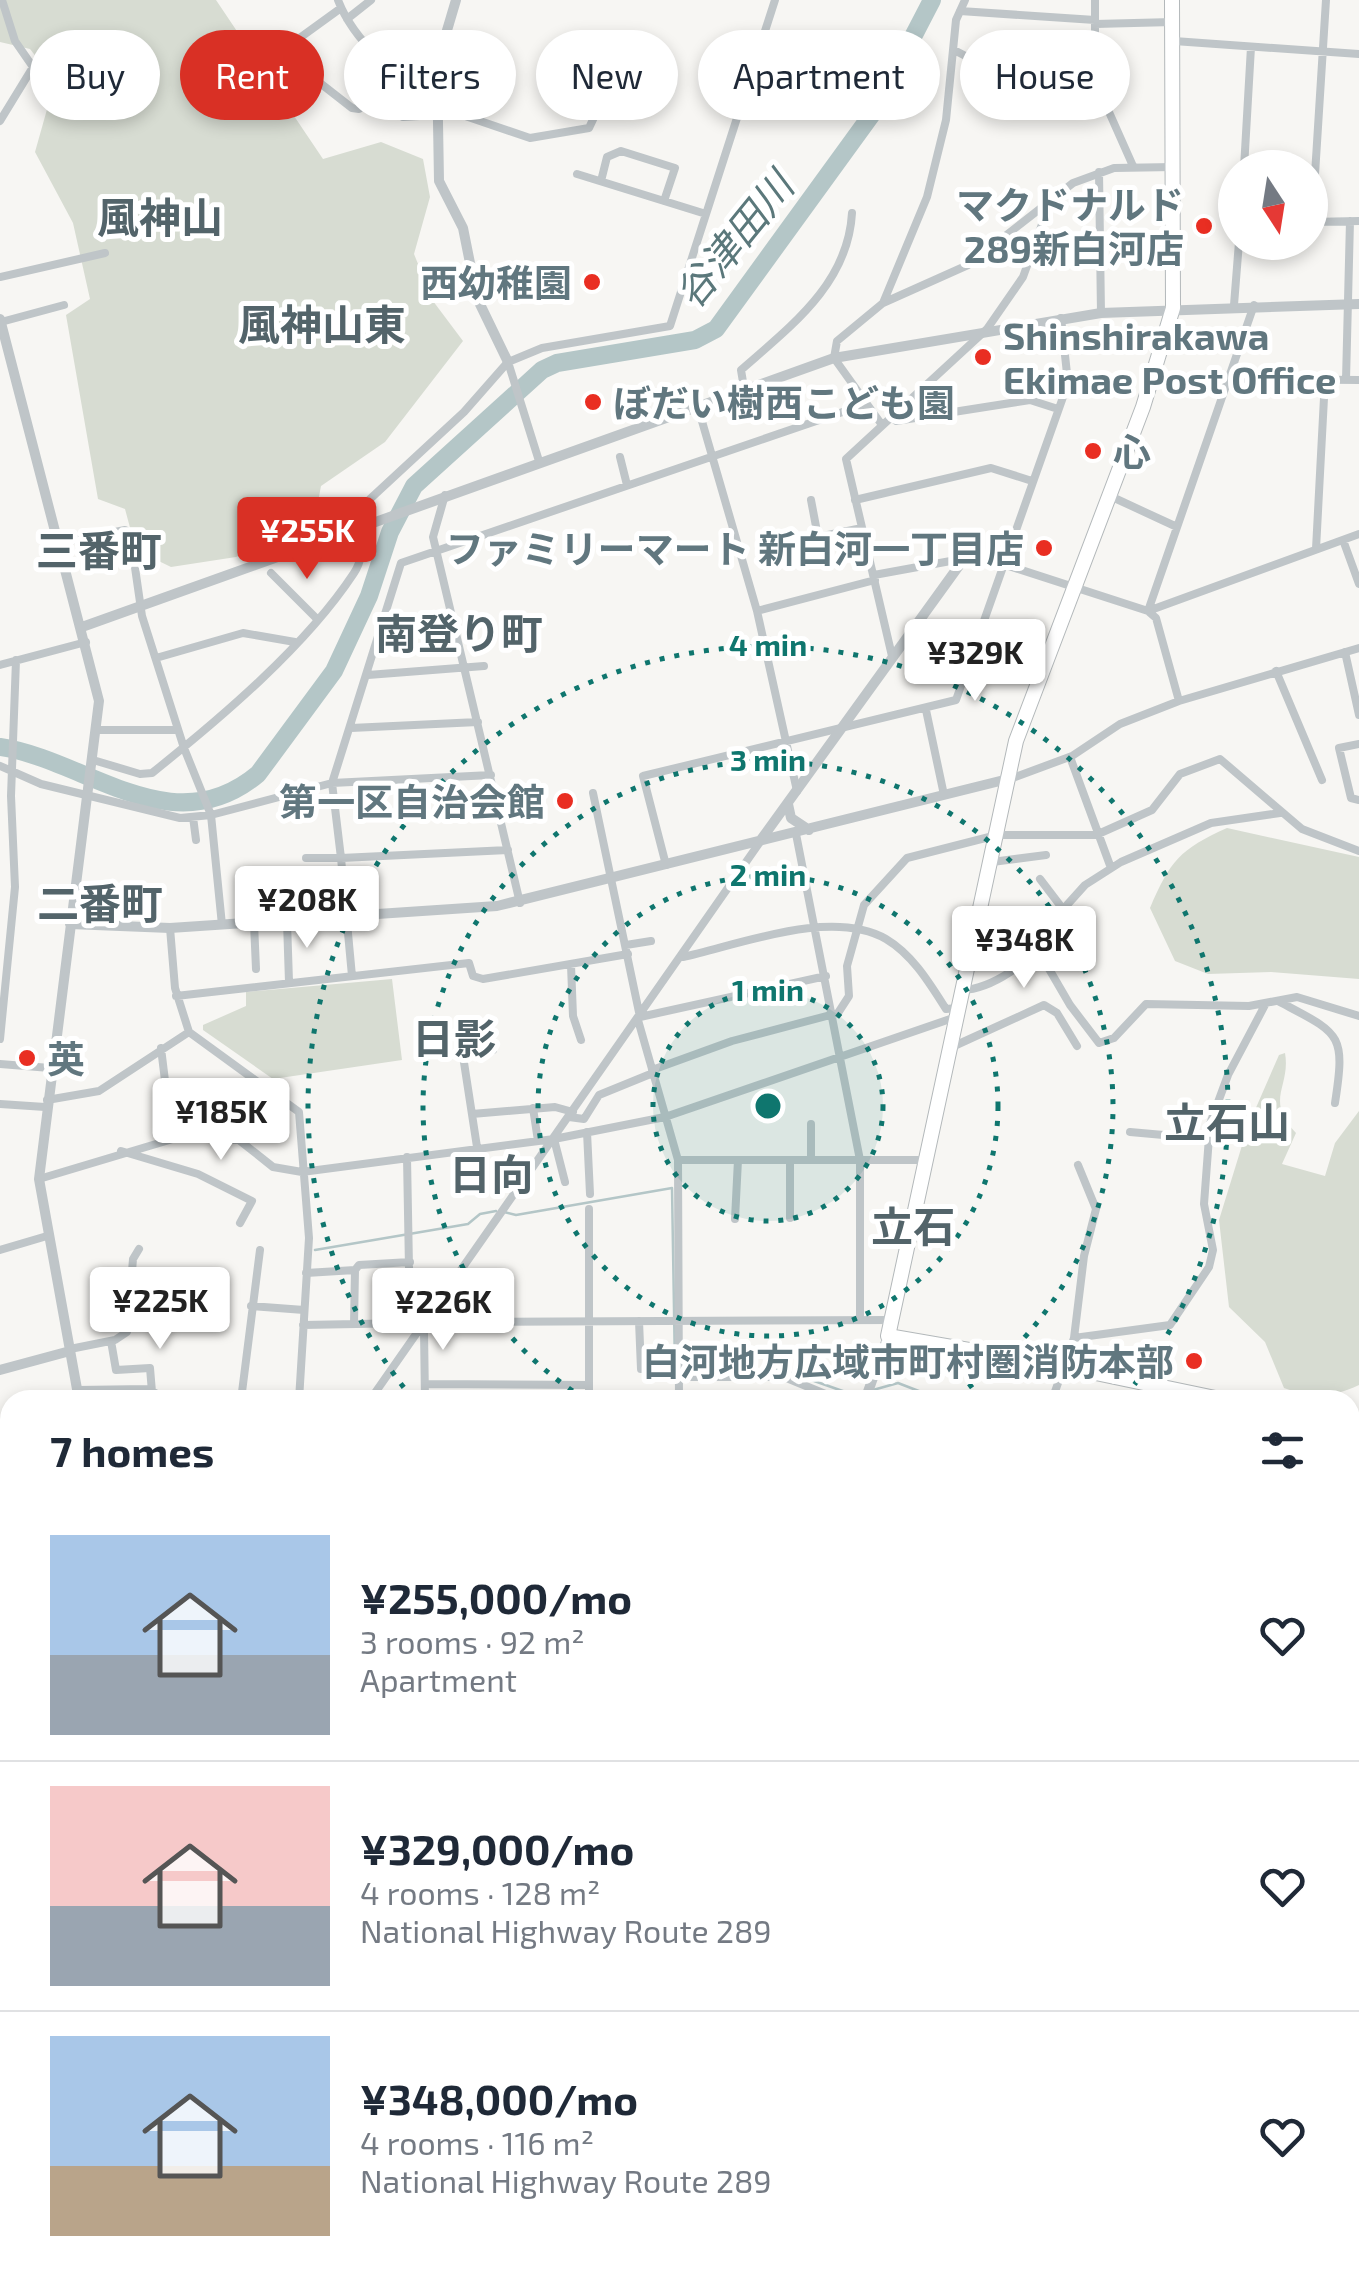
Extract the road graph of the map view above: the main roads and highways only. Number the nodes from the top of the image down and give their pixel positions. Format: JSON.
{"nodes":[{"id":1,"x":1172,"y":0,"type":"edge"},
{"id":2,"x":1177,"y":1390,"type":"edge"}],
"edges":[{"from":1,"to":2,"type":"highway"}]}
